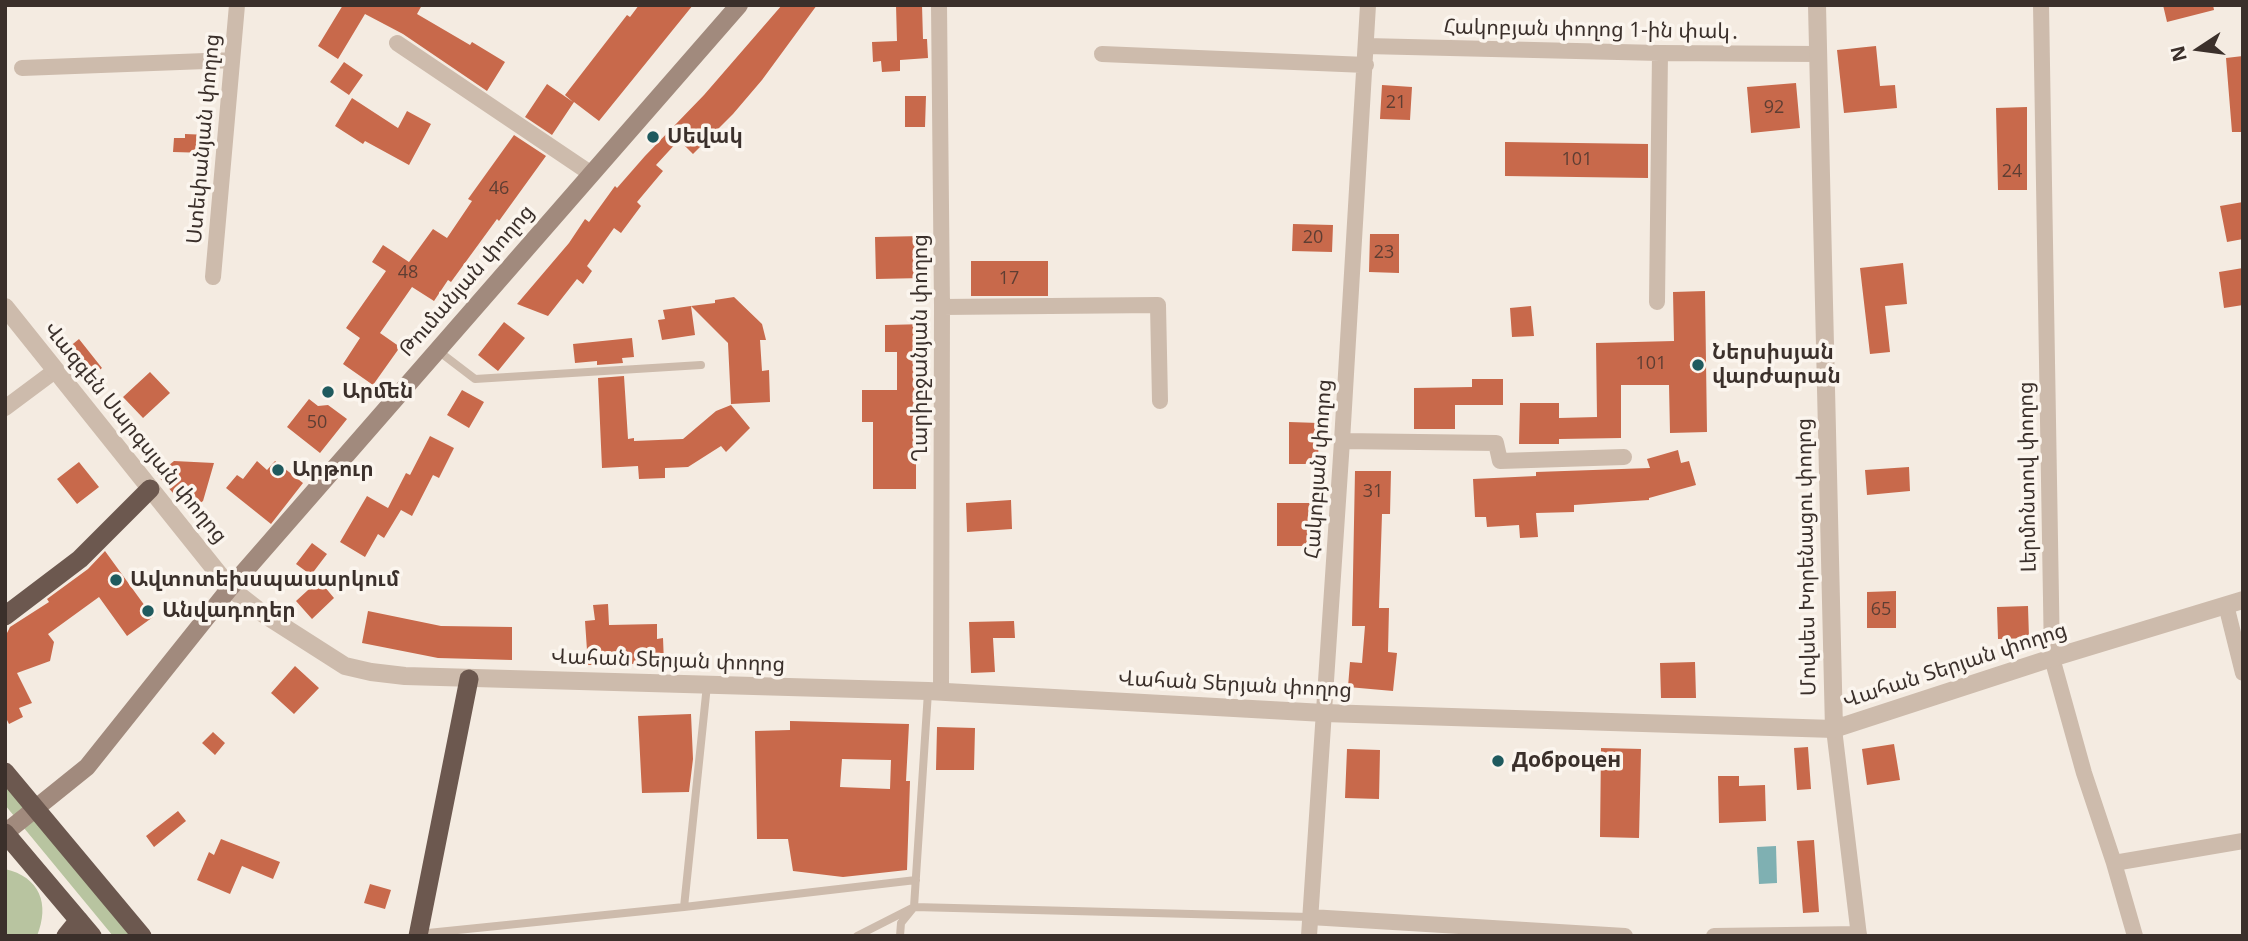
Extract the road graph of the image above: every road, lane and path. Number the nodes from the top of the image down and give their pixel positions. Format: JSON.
{"nodes":[{"id":1,"x":237,"y":5,"type":"edge"},
{"id":2,"x":739,"y":5,"type":"edge"},
{"id":3,"x":940,"y":5,"type":"edge"},
{"id":4,"x":1368,"y":5,"type":"edge"},
{"id":5,"x":1817,"y":5,"type":"edge"},
{"id":6,"x":2041,"y":5,"type":"edge"},
{"id":7,"x":397,"y":43,"type":"dead end"},
{"id":8,"x":1366,"y":46,"type":"junction"},
{"id":9,"x":1660,"y":53,"type":"junction"},
{"id":10,"x":1102,"y":54,"type":"dead end"},
{"id":11,"x":1818,"y":54,"type":"junction"},
{"id":12,"x":232,"y":60,"type":"junction"},
{"id":13,"x":1366,"y":65,"type":"junction"},
{"id":14,"x":22,"y":68,"type":"dead end"},
{"id":15,"x":590,"y":173,"type":"junction"},
{"id":16,"x":212,"y":277,"type":"dead end"},
{"id":17,"x":1657,"y":302,"type":"dead end"},
{"id":18,"x":5,"y":307,"type":"edge"},
{"id":19,"x":942,"y":307,"type":"junction"},
{"id":20,"x":437,"y":350,"type":"junction"},
{"id":21,"x":701,"y":365,"type":"dead end"},
{"id":22,"x":56,"y":370,"type":"junction"},
{"id":23,"x":1160,"y":401,"type":"dead end"},
{"id":24,"x":5,"y":408,"type":"edge"},
{"id":25,"x":1342,"y":442,"type":"junction"},
{"id":26,"x":1624,"y":457,"type":"dead end"},
{"id":27,"x":150,"y":489,"type":"junction"},
{"id":28,"x":229,"y":588,"type":"junction"},
{"id":29,"x":2234,"y":602,"type":"edge"},
{"id":30,"x":5,"y":616,"type":"edge"},
{"id":31,"x":2052,"y":658,"type":"junction"},
{"id":32,"x":2243,"y":673,"type":"edge"},
{"id":33,"x":469,"y":679,"type":"junction"},
{"id":34,"x":707,"y":685,"type":"junction"},
{"id":35,"x":935,"y":691,"type":"junction"},
{"id":36,"x":1324,"y":713,"type":"junction"},
{"id":37,"x":1835,"y":729,"type":"junction"},
{"id":38,"x":5,"y":772,"type":"edge"},
{"id":39,"x":5,"y":833,"type":"edge"},
{"id":40,"x":2243,"y":841,"type":"edge"},
{"id":41,"x":2114,"y":863,"type":"junction"},
{"id":42,"x":916,"y":880,"type":"junction"},
{"id":43,"x":914,"y":906,"type":"junction"},
{"id":44,"x":684,"y":907,"type":"junction"},
{"id":45,"x":1310,"y":917,"type":"junction"},
{"id":46,"x":79,"y":920,"type":"junction"},
{"id":47,"x":418,"y":935,"type":"edge"},
{"id":48,"x":1859,"y":935,"type":"edge"},
{"id":49,"x":66,"y":936,"type":"edge"},
{"id":50,"x":92,"y":936,"type":"edge"},
{"id":51,"x":142,"y":936,"type":"edge"},
{"id":52,"x":857,"y":936,"type":"edge"},
{"id":53,"x":900,"y":936,"type":"edge"},
{"id":54,"x":1309,"y":936,"type":"edge"},
{"id":55,"x":1625,"y":936,"type":"edge"},
{"id":56,"x":1714,"y":936,"type":"edge"},
{"id":57,"x":2135,"y":936,"type":"edge"}],
"edges":[{"from":1,"to":12,"type":"street","name":"Ստեփանյան փողոց"},
{"from":2,"to":15,"type":"main road","name":"Թումանյան փողոց"},
{"from":3,"to":19,"type":"street","name":"Ղարիբջանյան փողոց"},
{"from":4,"to":8,"type":"street","name":"Հակոբյան փողոց"},
{"from":5,"to":11,"type":"street","name":"Մովսես Խորենացու փողոց"},
{"from":6,"to":31,"type":"street","name":"Լերմոնտով փողոց"},
{"from":7,"to":15,"type":"street"},
{"from":8,"to":9,"type":"street","name":"Հակոբյան փողոց 1-ին փակ․"},
{"from":8,"to":13,"type":"street","name":"Հակոբյան փողոց"},
{"from":9,"to":11,"type":"street","name":"Հակոբյան փողոց 1-ին փակ․"},
{"from":9,"to":17,"type":"street"},
{"from":10,"to":13,"type":"street"},
{"from":11,"to":37,"type":"street","name":"Մովսես Խորենացու փողոց"},
{"from":12,"to":14,"type":"street"},
{"from":12,"to":16,"type":"street","name":"Ստեփանյան փողոց"},
{"from":13,"to":25,"type":"street","name":"Հակոբյան փողոց"},
{"from":15,"to":20,"type":"main road","name":"Թումանյան փողոց"},
{"from":18,"to":22,"type":"street","name":"Վազգեն Սարգսյան փողոց"},
{"from":19,"to":23,"type":"street"},
{"from":19,"to":35,"type":"street","name":"Ղարիբջանյան փողոց"},
{"from":20,"to":21,"type":"lane"},
{"from":20,"to":28,"type":"main road","name":"Թումանյան փողոց"},
{"from":22,"to":24,"type":"street"},
{"from":22,"to":27,"type":"street","name":"Վազգեն Սարգսյան փողոց"},
{"from":25,"to":26,"type":"street"},
{"from":25,"to":36,"type":"street","name":"Հակոբյան փողոց"},
{"from":27,"to":28,"type":"street","name":"Վազգեն Սարգսյան փողոց"},
{"from":27,"to":30,"type":"highway"},
{"from":28,"to":33,"type":"street","name":"Վահան Տերյան փողոց"},
{"from":28,"to":39,"type":"main road","name":"Թումանյան փողոց"},
{"from":29,"to":31,"type":"street","name":"Վահան Տերյան փողոց"},
{"from":29,"to":32,"type":"street"},
{"from":31,"to":37,"type":"street","name":"Վահան Տերյան փողոց"},
{"from":31,"to":41,"type":"street","name":"Լերմոնտով փողոց"},
{"from":33,"to":34,"type":"street","name":"Վահան Տերյան փողոց"},
{"from":33,"to":47,"type":"highway"},
{"from":34,"to":35,"type":"street","name":"Վահան Տերյան փողոց"},
{"from":34,"to":44,"type":"lane"},
{"from":35,"to":36,"type":"street","name":"Վահան Տերյան փողոց"},
{"from":35,"to":42,"type":"lane"},
{"from":36,"to":37,"type":"street","name":"Վահան Տերյան փողոց"},
{"from":36,"to":45,"type":"street","name":"Հակոբյան փողոց"},
{"from":37,"to":48,"type":"street"},
{"from":38,"to":51,"type":"highway"},
{"from":39,"to":46,"type":"highway"},
{"from":40,"to":41,"type":"street"},
{"from":41,"to":57,"type":"street","name":"Լերմոնտով փողոց"},
{"from":42,"to":43,"type":"lane"},
{"from":42,"to":44,"type":"lane"},
{"from":43,"to":45,"type":"lane"},
{"from":43,"to":52,"type":"lane"},
{"from":43,"to":53,"type":"lane"},
{"from":44,"to":47,"type":"lane"},
{"from":45,"to":54,"type":"street","name":"Հակոբյան փողոց"},
{"from":45,"to":55,"type":"street"},
{"from":46,"to":49,"type":"highway"},
{"from":46,"to":50,"type":"highway"},
{"from":48,"to":56,"type":"street"}]}
